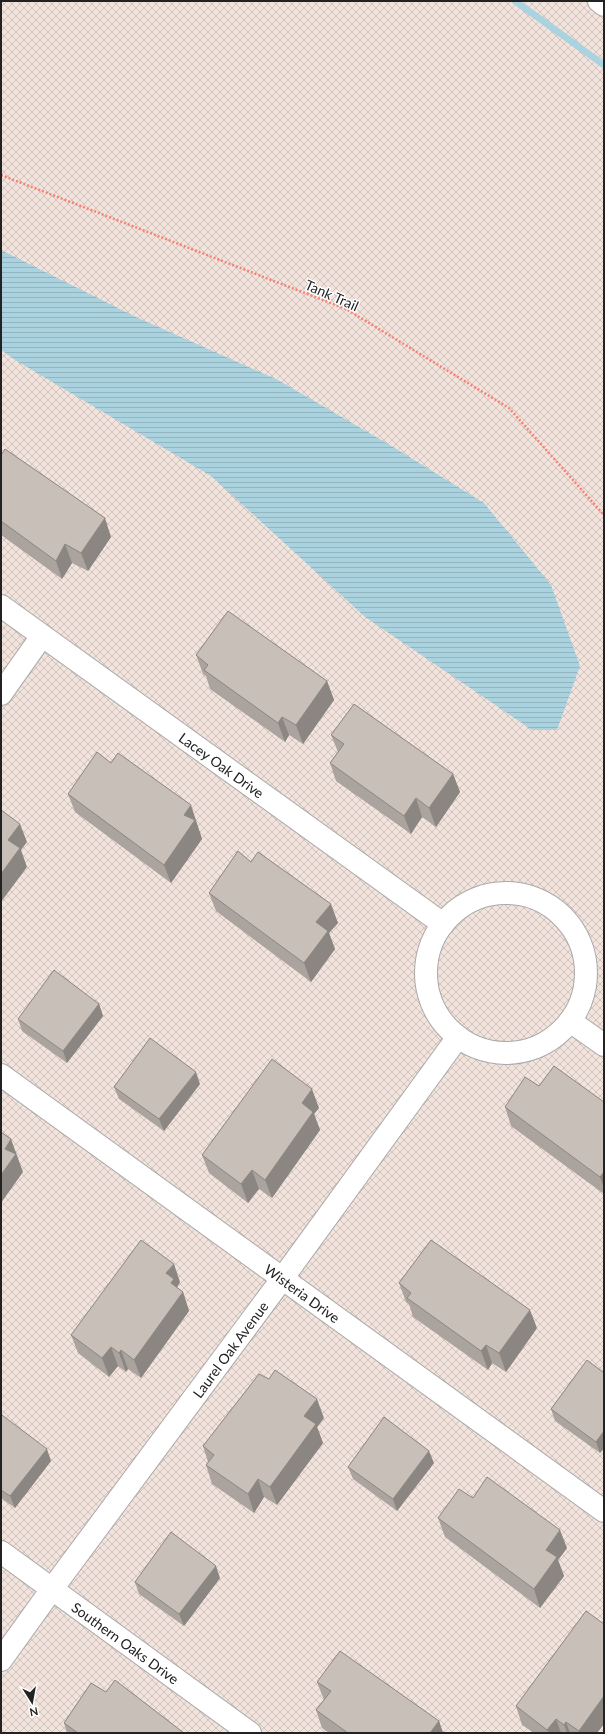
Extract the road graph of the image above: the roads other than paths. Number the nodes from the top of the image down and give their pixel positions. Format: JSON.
{"nodes":[{"id":1,"x":599,"y":1,"type":"edge"},
{"id":2,"x":604,"y":5,"type":"edge"},
{"id":3,"x":1,"y":606,"type":"edge"},
{"id":4,"x":42,"y":636,"type":"junction"},
{"id":5,"x":1,"y":694,"type":"edge"},
{"id":6,"x":443,"y":924,"type":"junction"},
{"id":7,"x":570,"y":1021,"type":"junction"},
{"id":8,"x":458,"y":1037,"type":"junction"},
{"id":9,"x":604,"y":1045,"type":"edge"},
{"id":10,"x":1,"y":1075,"type":"edge"},
{"id":11,"x":282,"y":1279,"type":"junction"},
{"id":12,"x":604,"y":1511,"type":"edge"},
{"id":13,"x":1,"y":1552,"type":"edge"},
{"id":14,"x":52,"y":1589,"type":"junction"},
{"id":15,"x":1,"y":1660,"type":"edge"},
{"id":16,"x":250,"y":1733,"type":"edge"}],
"edges":[{"from":1,"to":2,"type":"street"},
{"from":3,"to":4,"type":"street","name":"Lacey Oak Drive"},
{"from":4,"to":5,"type":"street"},
{"from":4,"to":6,"type":"street","name":"Lacey Oak Drive"},
{"from":6,"to":7,"type":"street"},
{"from":6,"to":8,"type":"street"},
{"from":7,"to":8,"type":"street"},
{"from":7,"to":9,"type":"street"},
{"from":8,"to":11,"type":"street","name":"Laurel Oak Avenue"},
{"from":10,"to":11,"type":"street","name":"Wisteria Drive"},
{"from":11,"to":12,"type":"street","name":"Wisteria Drive"},
{"from":11,"to":14,"type":"street","name":"Laurel Oak Avenue"},
{"from":13,"to":14,"type":"street","name":"Southern Oaks Drive"},
{"from":14,"to":15,"type":"street","name":"Laurel Oak Avenue"},
{"from":14,"to":16,"type":"street","name":"Southern Oaks Drive"}]}
